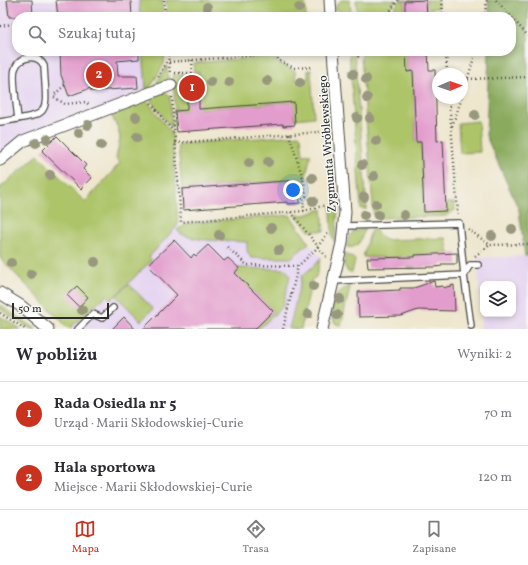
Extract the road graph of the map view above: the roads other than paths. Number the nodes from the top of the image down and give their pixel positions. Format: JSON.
{"nodes":[{"id":1,"x":330,"y":0,"type":"edge"},
{"id":2,"x":331,"y":12,"type":"edge"},
{"id":3,"x":333,"y":56,"type":"edge"},
{"id":4,"x":171,"y":85,"type":"road end"},
{"id":5,"x":18,"y":119,"type":"junction"},
{"id":6,"x":0,"y":122,"type":"edge"},
{"id":7,"x":0,"y":160,"type":"edge"},
{"id":8,"x":344,"y":226,"type":"junction"},
{"id":9,"x":478,"y":265,"type":"dead end"},
{"id":10,"x":464,"y":275,"type":"junction"},
{"id":11,"x":333,"y":281,"type":"junction"},
{"id":12,"x":0,"y":293,"type":"edge"},
{"id":13,"x":113,"y":308,"type":"dead end"},
{"id":14,"x":471,"y":326,"type":"dead end"},
{"id":15,"x":48,"y":329,"type":"edge"},
{"id":16,"x":78,"y":329,"type":"edge"},
{"id":17,"x":322,"y":329,"type":"edge"}],
"edges":[{"from":1,"to":2,"type":"street"},
{"from":3,"to":8,"type":"street","name":"Zygmunta Wróblewskiego"},
{"from":4,"to":7,"type":"street"},
{"from":5,"to":5,"type":"lane"},
{"from":5,"to":6,"type":"lane"},
{"from":8,"to":10,"type":"lane"},
{"from":8,"to":11,"type":"street","name":"Zygmunta Wróblewskiego"},
{"from":9,"to":10,"type":"lane"},
{"from":10,"to":11,"type":"lane"},
{"from":10,"to":14,"type":"lane"},
{"from":11,"to":17,"type":"street","name":"Zygmunta Wróblewskiego"},
{"from":12,"to":15,"type":"street"},
{"from":13,"to":16,"type":"lane"}]}
